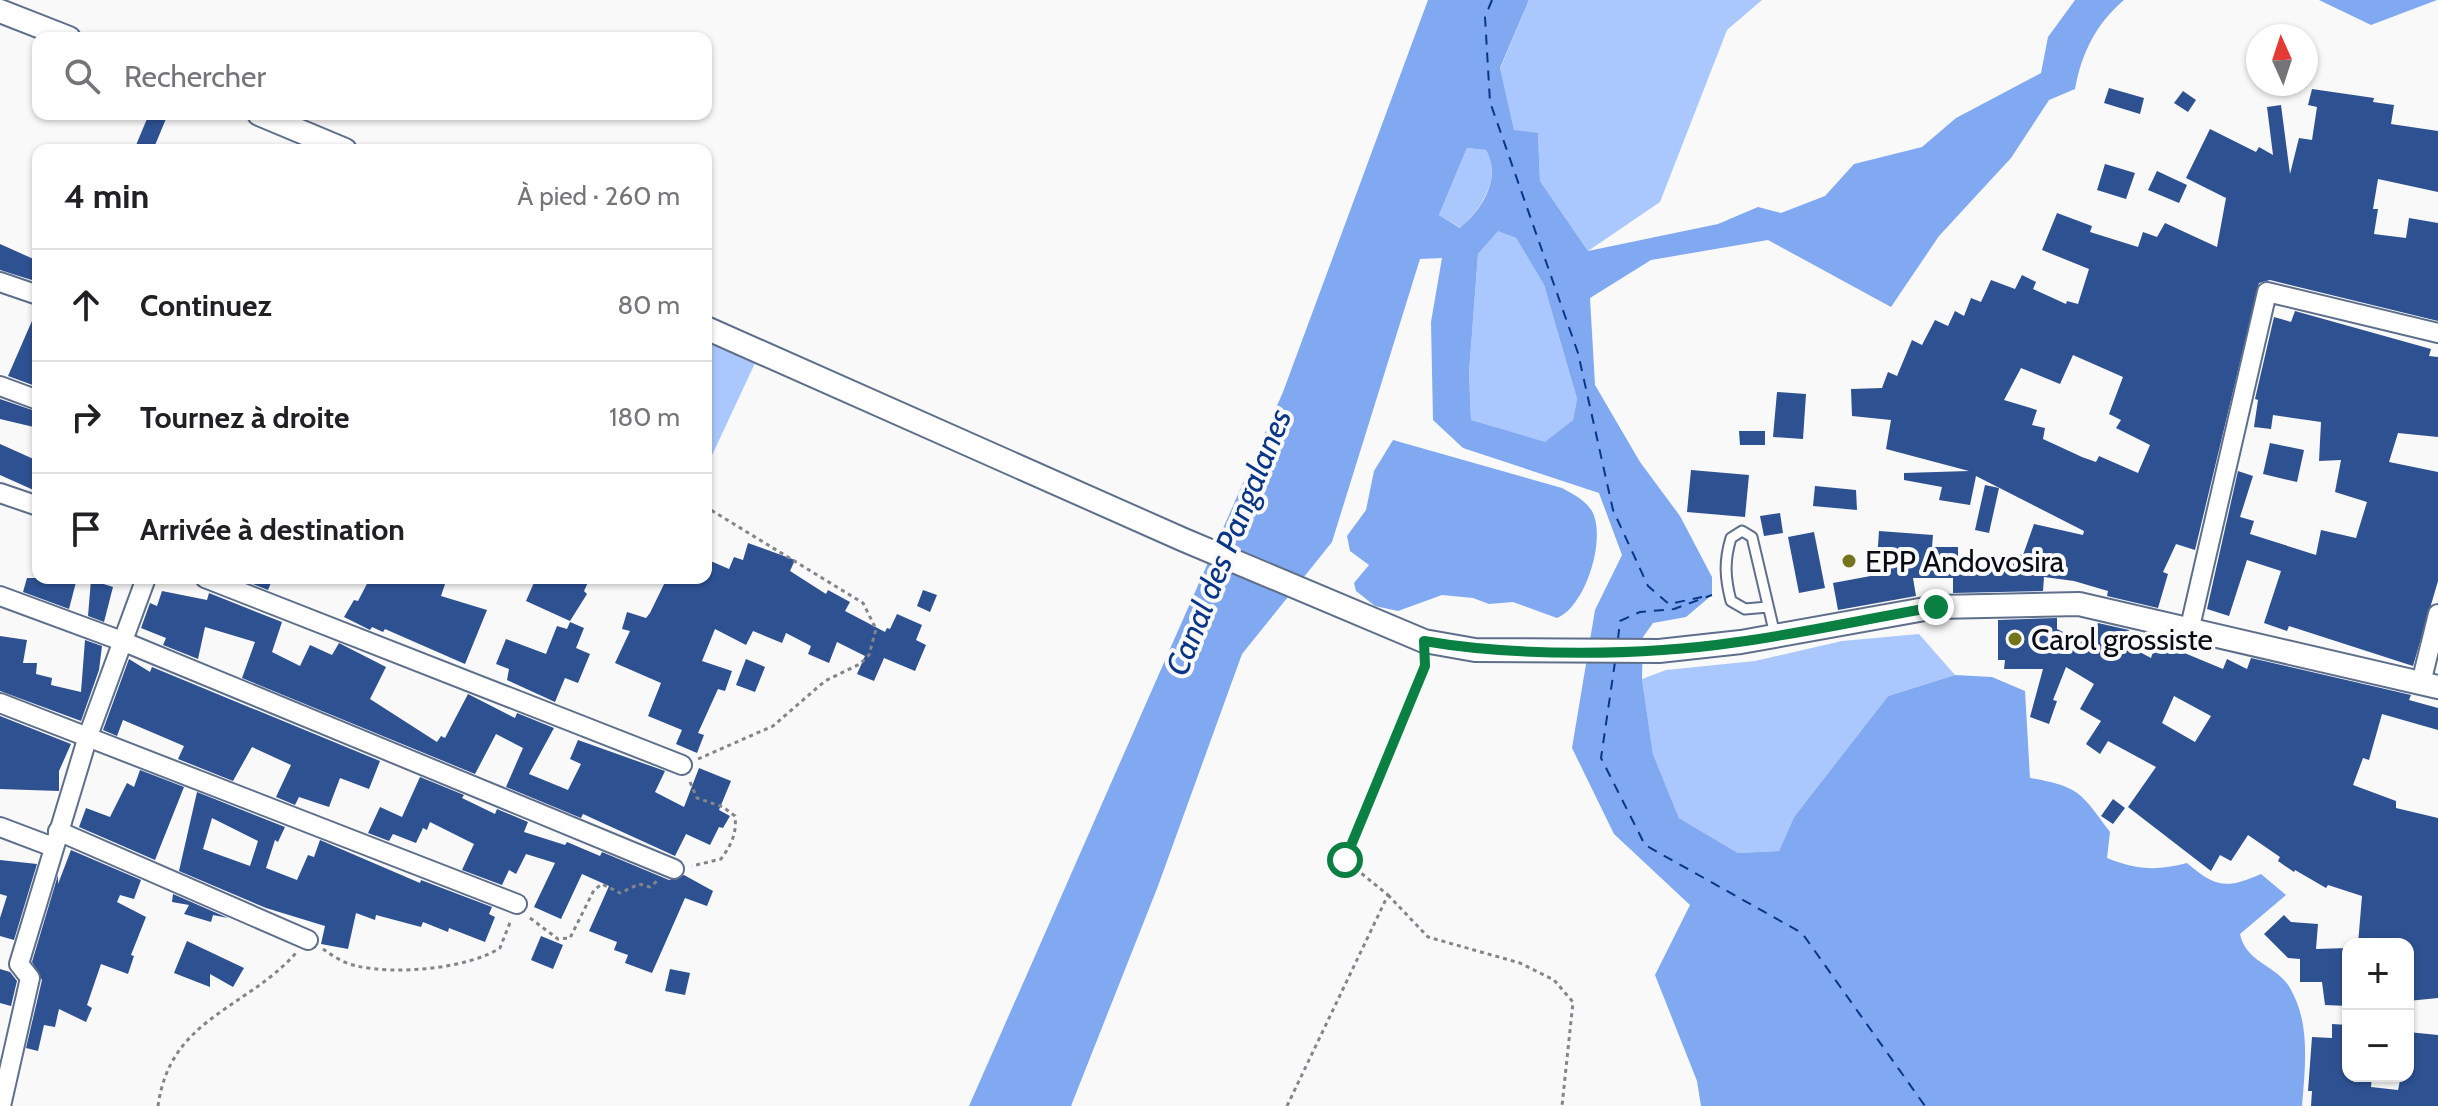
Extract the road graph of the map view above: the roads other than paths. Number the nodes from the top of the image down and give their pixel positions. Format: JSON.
{"nodes":[{"id":1,"x":0,"y":11,"type":"edge"},
{"id":2,"x":54,"y":32,"type":"edge"},
{"id":3,"x":273,"y":120,"type":"edge"},
{"id":4,"x":329,"y":144,"type":"edge"},
{"id":5,"x":0,"y":282,"type":"edge"},
{"id":6,"x":32,"y":293,"type":"edge"},
{"id":7,"x":712,"y":331,"type":"edge"},
{"id":8,"x":2438,"y":333,"type":"edge"},
{"id":9,"x":0,"y":386,"type":"edge"},
{"id":10,"x":32,"y":398,"type":"edge"},
{"id":11,"x":0,"y":493,"type":"edge"},
{"id":12,"x":32,"y":504,"type":"edge"},
{"id":13,"x":144,"y":584,"type":"edge"},
{"id":14,"x":220,"y":584,"type":"edge"},
{"id":15,"x":0,"y":596,"type":"edge"},
{"id":16,"x":1768,"y":607,"type":"junction"},
{"id":17,"x":2438,"y":614,"type":"edge"},
{"id":18,"x":2190,"y":627,"type":"junction"},
{"id":19,"x":1775,"y":635,"type":"junction"},
{"id":20,"x":122,"y":641,"type":"junction"},
{"id":21,"x":2430,"y":685,"type":"edge"},
{"id":22,"x":0,"y":703,"type":"edge"},
{"id":23,"x":88,"y":736,"type":"junction"},
{"id":24,"x":682,"y":765,"type":"dead end"},
{"id":25,"x":0,"y":827,"type":"edge"},
{"id":26,"x":56,"y":839,"type":"junction"},
{"id":27,"x":674,"y":869,"type":"dead end"},
{"id":28,"x":517,"y":904,"type":"dead end"},
{"id":29,"x":308,"y":940,"type":"dead end"},
{"id":30,"x":0,"y":956,"type":"edge"},
{"id":31,"x":19,"y":964,"type":"junction"},
{"id":32,"x":1,"y":1106,"type":"edge"}],
"edges":[{"from":1,"to":2,"type":"street"},
{"from":3,"to":4,"type":"street"},
{"from":5,"to":6,"type":"street"},
{"from":7,"to":19,"type":"street"},
{"from":8,"to":18,"type":"street"},
{"from":9,"to":10,"type":"street"},
{"from":11,"to":12,"type":"street"},
{"from":13,"to":20,"type":"street"},
{"from":14,"to":24,"type":"street"},
{"from":15,"to":20,"type":"street"},
{"from":16,"to":16,"type":"lane"},
{"from":16,"to":19,"type":"lane"},
{"from":17,"to":21,"type":"street"},
{"from":18,"to":19,"type":"street"},
{"from":18,"to":21,"type":"street"},
{"from":20,"to":23,"type":"street"},
{"from":20,"to":27,"type":"street"},
{"from":22,"to":23,"type":"street"},
{"from":23,"to":26,"type":"street"},
{"from":23,"to":28,"type":"street"},
{"from":25,"to":26,"type":"street"},
{"from":26,"to":29,"type":"street"},
{"from":26,"to":31,"type":"street"},
{"from":30,"to":31,"type":"street"},
{"from":31,"to":32,"type":"street"}]}
